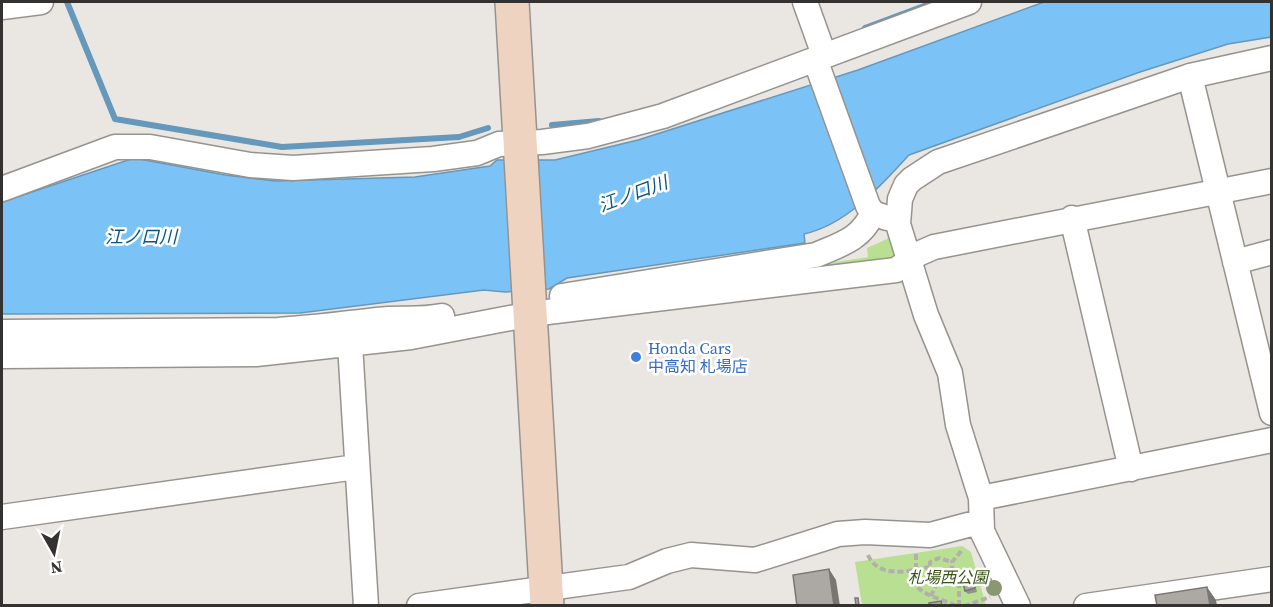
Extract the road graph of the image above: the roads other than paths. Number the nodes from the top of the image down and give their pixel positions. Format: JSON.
{"nodes":[{"id":1,"x":41,"y":2,"type":"edge"},
{"id":2,"x":512,"y":2,"type":"edge"},
{"id":3,"x":805,"y":2,"type":"edge"},
{"id":4,"x":969,"y":2,"type":"edge"},
{"id":5,"x":2,"y":7,"type":"edge"},
{"id":6,"x":1272,"y":58,"type":"edge"},
{"id":7,"x":820,"y":63,"type":"junction"},
{"id":8,"x":1190,"y":76,"type":"junction"},
{"id":9,"x":520,"y":149,"type":"junction"},
{"id":10,"x":1272,"y":181,"type":"edge"},
{"id":11,"x":2,"y":189,"type":"edge"},
{"id":12,"x":1217,"y":190,"type":"junction"},
{"id":13,"x":871,"y":209,"type":"junction"},
{"id":14,"x":1072,"y":218,"type":"junction"},
{"id":15,"x":898,"y":219,"type":"junction"},
{"id":16,"x":1272,"y":252,"type":"edge"},
{"id":17,"x":909,"y":259,"type":"junction"},
{"id":18,"x":1235,"y":262,"type":"junction"},
{"id":19,"x":531,"y":304,"type":"junction"},
{"id":20,"x":2,"y":332,"type":"edge"},
{"id":21,"x":350,"y":344,"type":"junction"},
{"id":22,"x":2,"y":356,"type":"edge"},
{"id":23,"x":1272,"y":413,"type":"edge"},
{"id":24,"x":1272,"y":440,"type":"edge"},
{"id":25,"x":356,"y":467,"type":"junction"},
{"id":26,"x":1131,"y":469,"type":"junction"},
{"id":27,"x":981,"y":498,"type":"junction"},
{"id":28,"x":2,"y":517,"type":"edge"},
{"id":29,"x":974,"y":532,"type":"junction"},
{"id":30,"x":1272,"y":579,"type":"edge"},
{"id":31,"x":546,"y":597,"type":"edge"},
{"id":32,"x":366,"y":606,"type":"edge"},
{"id":33,"x":418,"y":606,"type":"edge"},
{"id":34,"x":1018,"y":606,"type":"edge"},
{"id":35,"x":1086,"y":606,"type":"edge"}],
"edges":[{"from":1,"to":5,"type":"street"},
{"from":2,"to":9,"type":"street"},
{"from":3,"to":7,"type":"street"},
{"from":4,"to":7,"type":"street"},
{"from":6,"to":8,"type":"street"},
{"from":7,"to":9,"type":"street"},
{"from":7,"to":13,"type":"street"},
{"from":8,"to":12,"type":"street"},
{"from":8,"to":15,"type":"street"},
{"from":9,"to":11,"type":"street"},
{"from":9,"to":19,"type":"street"},
{"from":10,"to":12,"type":"street"},
{"from":12,"to":14,"type":"street"},
{"from":12,"to":18,"type":"street"},
{"from":13,"to":15,"type":"street"},
{"from":13,"to":19,"type":"street"},
{"from":14,"to":17,"type":"street"},
{"from":14,"to":26,"type":"street"},
{"from":15,"to":17,"type":"street"},
{"from":16,"to":18,"type":"street"},
{"from":17,"to":19,"type":"street"},
{"from":17,"to":27,"type":"street"},
{"from":18,"to":23,"type":"street"},
{"from":19,"to":20,"type":"street"},
{"from":19,"to":21,"type":"street"},
{"from":19,"to":31,"type":"street"},
{"from":21,"to":22,"type":"street"},
{"from":21,"to":25,"type":"street"},
{"from":24,"to":26,"type":"street"},
{"from":25,"to":28,"type":"street"},
{"from":25,"to":32,"type":"street"},
{"from":26,"to":27,"type":"street"},
{"from":27,"to":29,"type":"street"},
{"from":29,"to":31,"type":"street"},
{"from":29,"to":34,"type":"street"},
{"from":30,"to":35,"type":"street"},
{"from":31,"to":33,"type":"street"}]}
